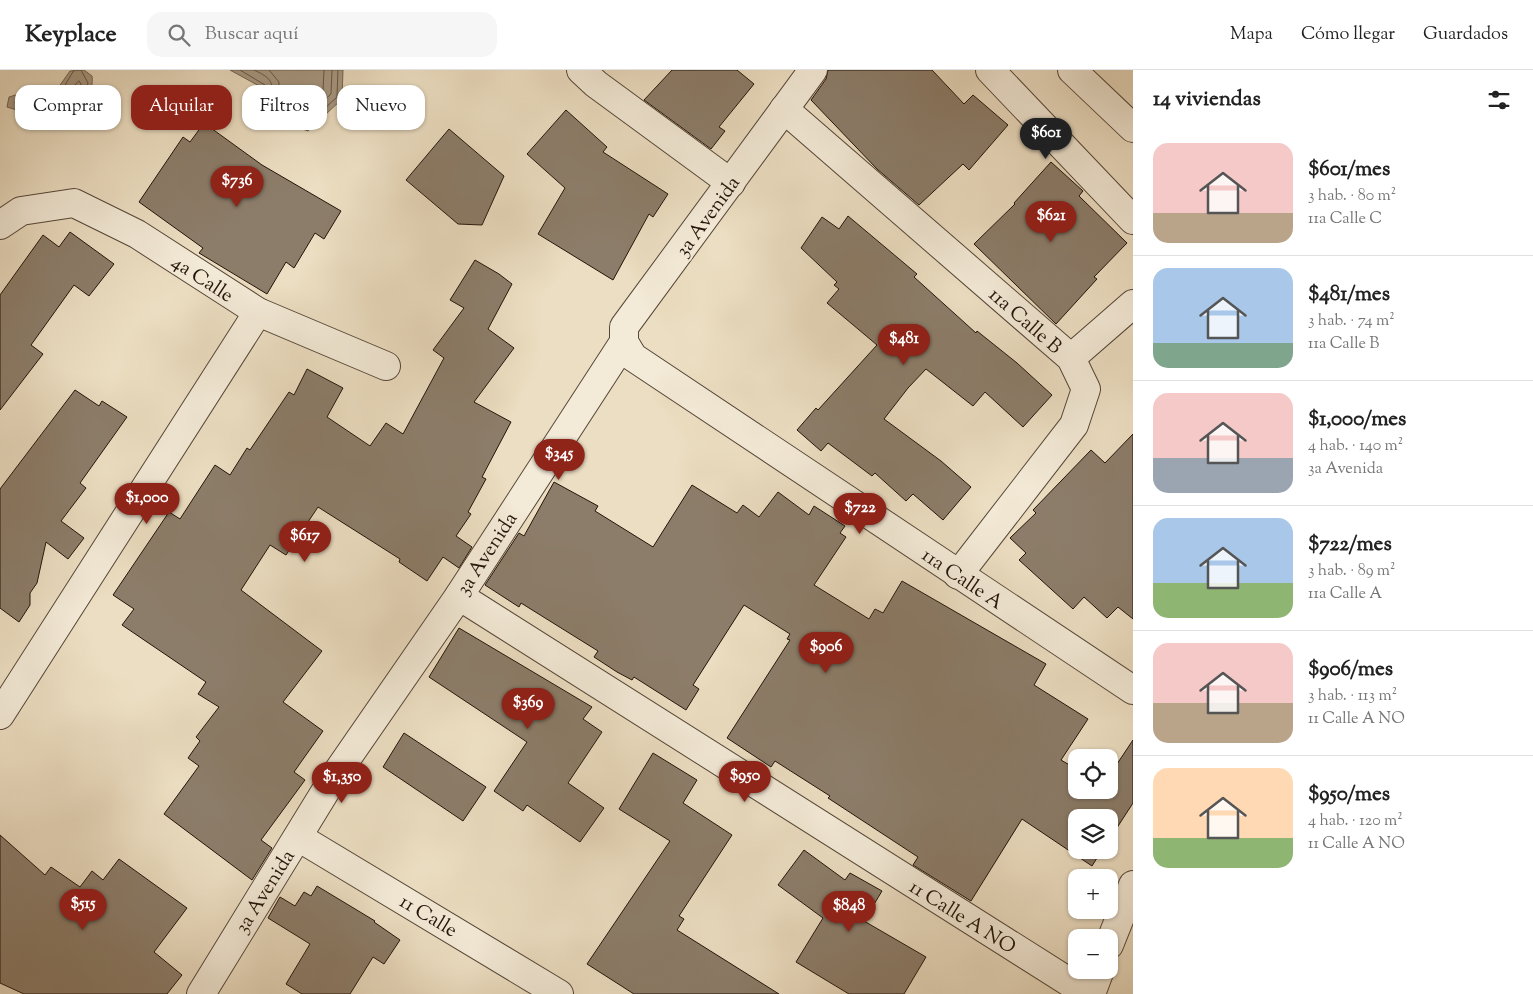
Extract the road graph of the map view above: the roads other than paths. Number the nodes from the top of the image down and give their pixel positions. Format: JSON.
{"nodes":[{"id":1,"x":581,"y":70,"type":"edge"},
{"id":2,"x":813,"y":70,"type":"edge"},
{"id":3,"x":990,"y":70,"type":"edge"},
{"id":4,"x":1072,"y":70,"type":"edge"},
{"id":5,"x":784,"y":109,"type":"junction"},
{"id":6,"x":1133,"y":128,"type":"edge"},
{"id":7,"x":731,"y":184,"type":"junction"},
{"id":8,"x":10,"y":218,"type":"edge"},
{"id":9,"x":1133,"y":220,"type":"edge"},
{"id":10,"x":1133,"y":304,"type":"edge"},
{"id":11,"x":258,"y":312,"type":"junction"},
{"id":12,"x":624,"y":342,"type":"junction"},
{"id":13,"x":1070,"y":358,"type":"junction"},
{"id":14,"x":386,"y":366,"type":"dead end"},
{"id":15,"x":958,"y":575,"type":"junction"},
{"id":16,"x":459,"y":596,"type":"junction"},
{"id":17,"x":1133,"y":690,"type":"edge"},
{"id":18,"x":0,"y":715,"type":"edge"},
{"id":19,"x":298,"y":837,"type":"junction"},
{"id":20,"x":1133,"y":885,"type":"edge"},
{"id":21,"x":1115,"y":929,"type":"edge"},
{"id":22,"x":1096,"y":979,"type":"edge"},
{"id":23,"x":201,"y":994,"type":"edge"},
{"id":24,"x":559,"y":994,"type":"edge"},
{"id":25,"x":1089,"y":994,"type":"edge"}],
"edges":[{"from":1,"to":7,"type":"street"},
{"from":2,"to":5,"type":"street","name":"3a Avenida"},
{"from":3,"to":9,"type":"street"},
{"from":4,"to":6,"type":"street"},
{"from":5,"to":7,"type":"street","name":"3a Avenida"},
{"from":5,"to":13,"type":"street","name":"11a Calle B"},
{"from":7,"to":12,"type":"street","name":"3a Avenida"},
{"from":8,"to":11,"type":"street","name":"4a Calle"},
{"from":10,"to":13,"type":"street"},
{"from":11,"to":14,"type":"street","name":"4a Calle"},
{"from":11,"to":18,"type":"street"},
{"from":12,"to":15,"type":"street","name":"11a Calle A"},
{"from":12,"to":16,"type":"street","name":"3a Avenida"},
{"from":13,"to":15,"type":"street","name":"11a Calle B"},
{"from":15,"to":17,"type":"street","name":"11a Calle A"},
{"from":16,"to":19,"type":"street","name":"3a Avenida"},
{"from":16,"to":25,"type":"street","name":"11 Calle A NO"},
{"from":19,"to":23,"type":"street","name":"3a Avenida"},
{"from":19,"to":24,"type":"street","name":"11 Calle"},
{"from":20,"to":21,"type":"street"},
{"from":22,"to":25,"type":"street"}]}
